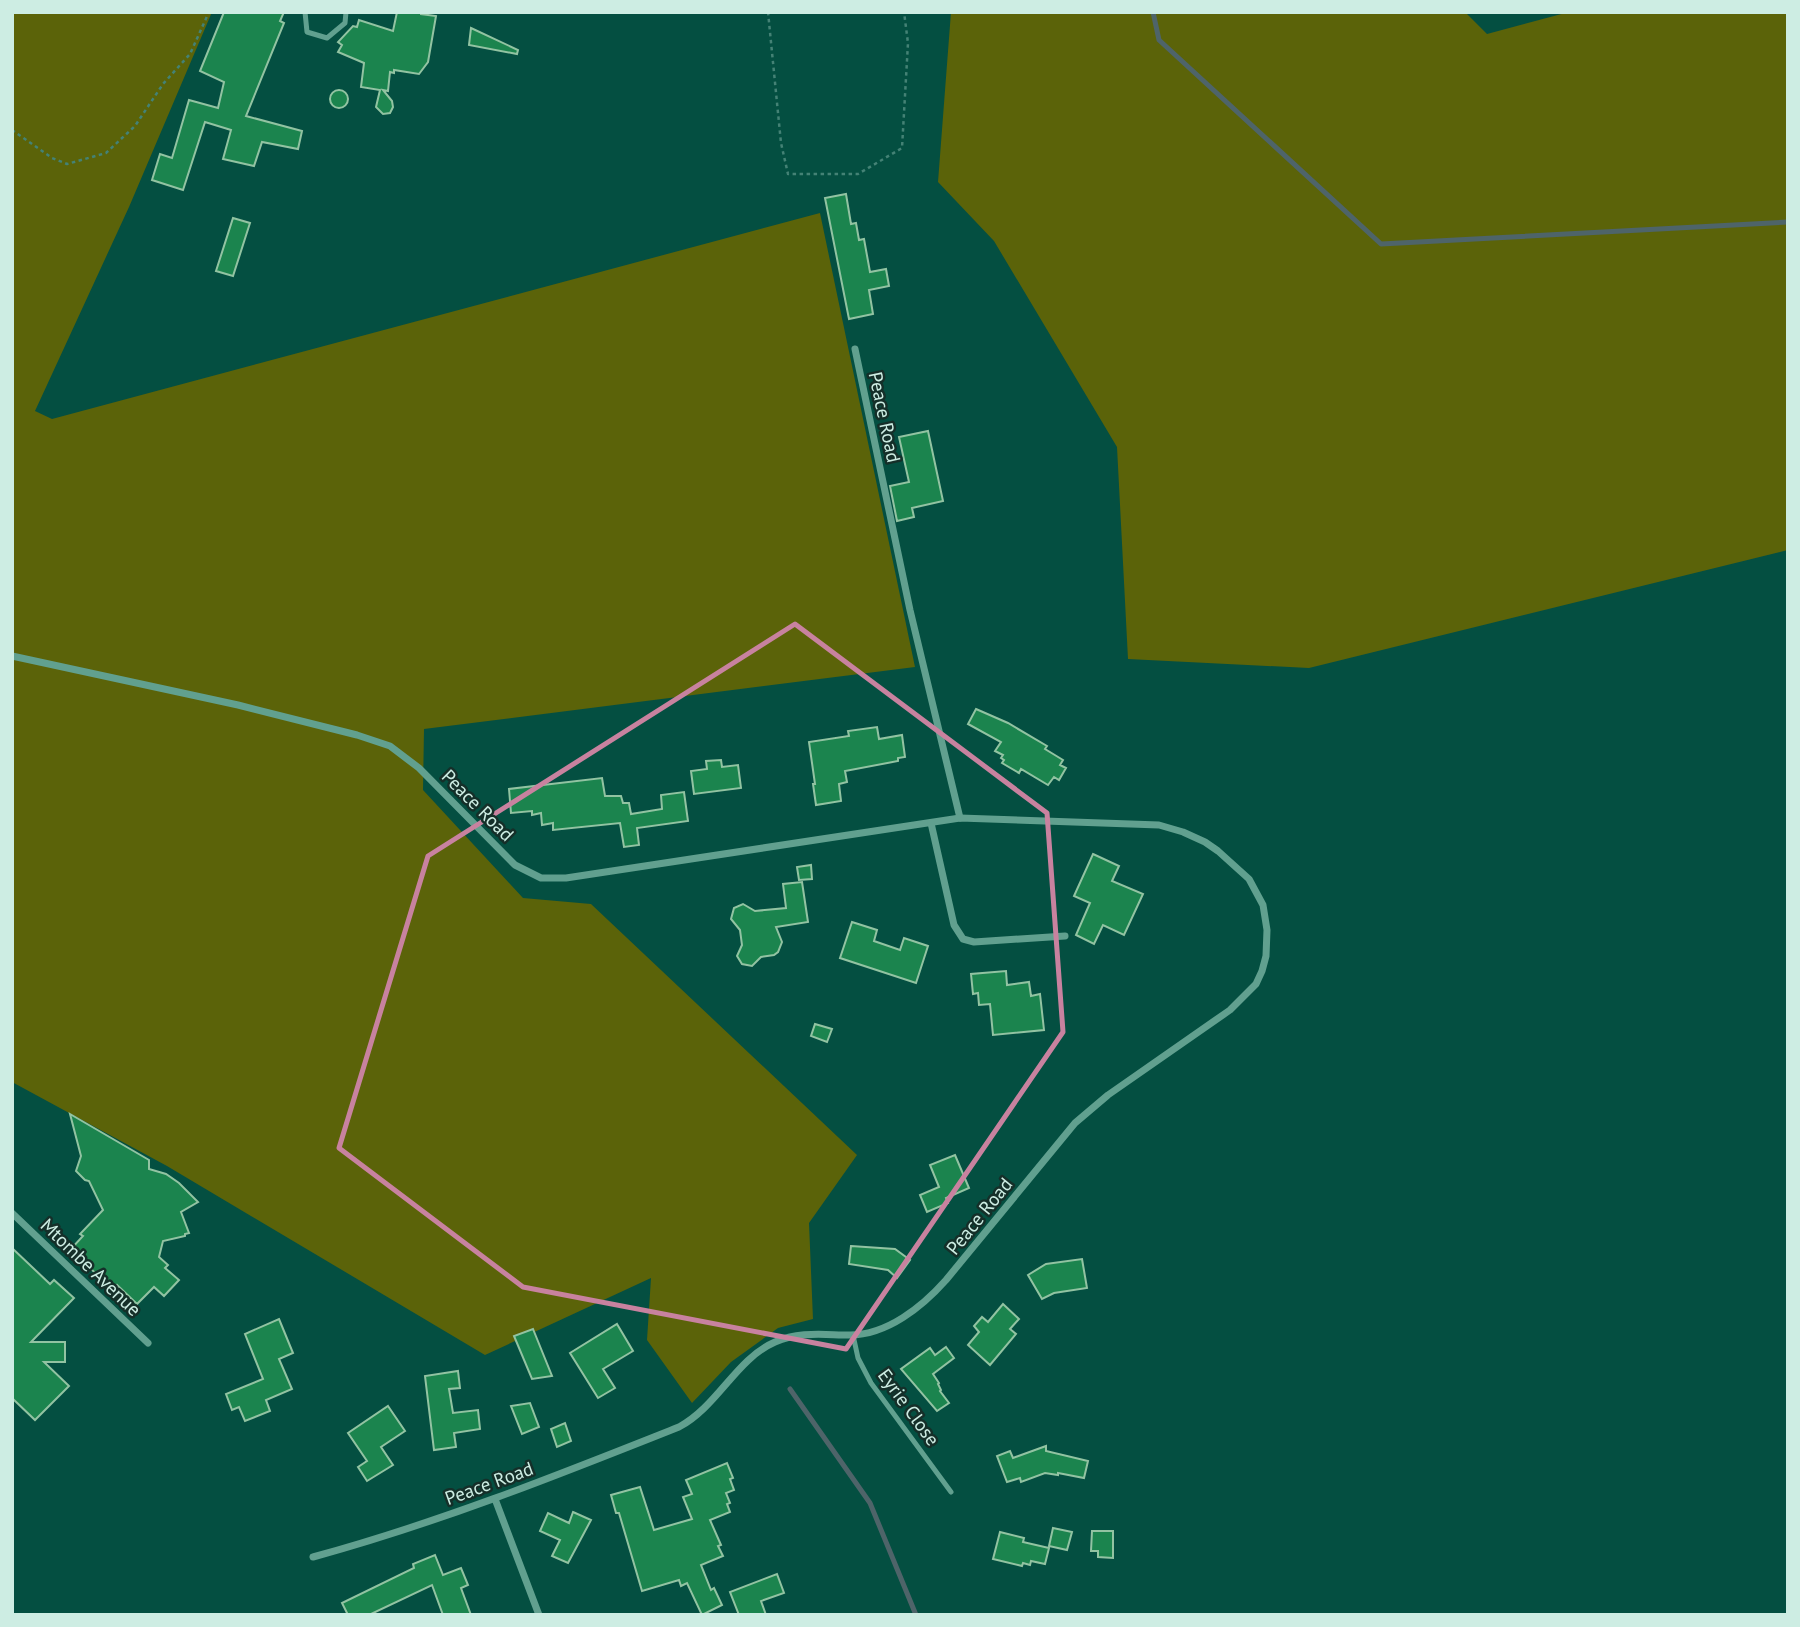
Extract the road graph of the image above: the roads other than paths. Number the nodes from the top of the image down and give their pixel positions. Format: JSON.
{"nodes":[{"id":1,"x":305,"y":12,"type":"edge"},
{"id":2,"x":346,"y":12,"type":"edge"},
{"id":3,"x":855,"y":349,"type":"dead end"},
{"id":4,"x":12,"y":656,"type":"edge"},
{"id":5,"x":960,"y":818,"type":"junction"},
{"id":6,"x":931,"y":823,"type":"junction"},
{"id":7,"x":1065,"y":936,"type":"dead end"},
{"id":8,"x":12,"y":1213,"type":"edge"},
{"id":9,"x":853,"y":1335,"type":"junction"},
{"id":10,"x":148,"y":1343,"type":"dead end"},
{"id":11,"x":951,"y":1492,"type":"dead end"},
{"id":12,"x":495,"y":1499,"type":"junction"},
{"id":13,"x":313,"y":1557,"type":"dead end"},
{"id":14,"x":539,"y":1615,"type":"edge"}],
"edges":[{"from":1,"to":2,"type":"lane"},
{"from":3,"to":5,"type":"street","name":"Peace Road"},
{"from":4,"to":6,"type":"street","name":"Peace Road"},
{"from":5,"to":6,"type":"street","name":"Peace Road"},
{"from":5,"to":9,"type":"street","name":"Peace Road"},
{"from":6,"to":7,"type":"street"},
{"from":8,"to":10,"type":"street","name":"Mtombe Avenue"},
{"from":9,"to":11,"type":"lane","name":"Eyrie Close"},
{"from":9,"to":12,"type":"street","name":"Peace Road"},
{"from":12,"to":13,"type":"street","name":"Peace Road"},
{"from":12,"to":14,"type":"street"}]}
